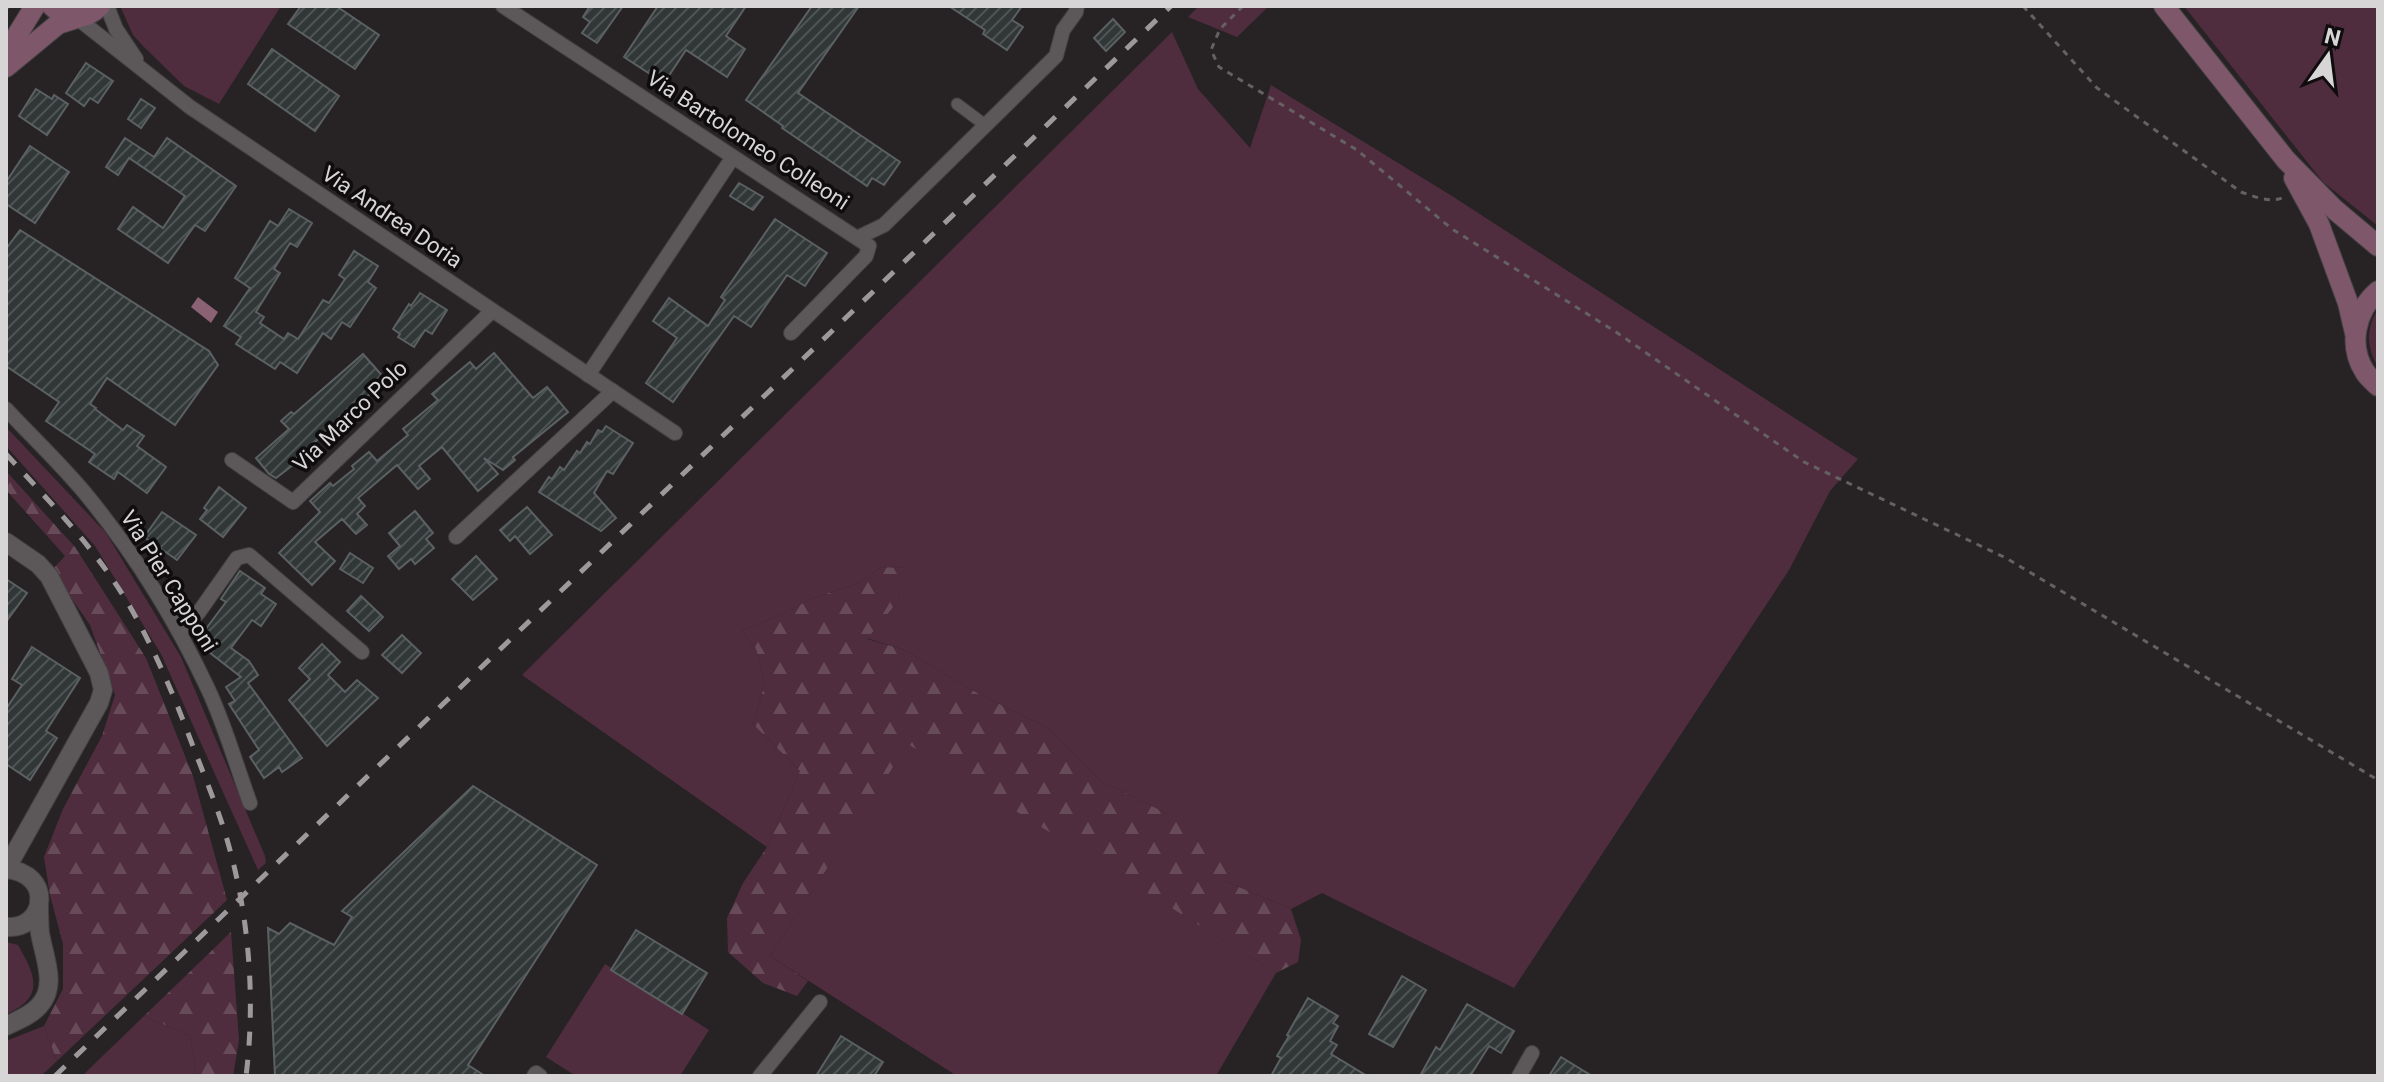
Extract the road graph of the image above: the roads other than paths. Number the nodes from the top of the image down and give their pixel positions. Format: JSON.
{"nodes":[{"id":1,"x":35,"y":6,"type":"edge"},
{"id":2,"x":52,"y":6,"type":"edge"},
{"id":3,"x":100,"y":6,"type":"edge"},
{"id":4,"x":107,"y":6,"type":"edge"},
{"id":5,"x":503,"y":6,"type":"edge"},
{"id":6,"x":1077,"y":6,"type":"edge"},
{"id":7,"x":2164,"y":6,"type":"edge"},
{"id":8,"x":77,"y":18,"type":"junction"},
{"id":9,"x":6,"y":53,"type":"edge"},
{"id":10,"x":6,"y":67,"type":"edge"},
{"id":11,"x":148,"y":76,"type":"junction"},
{"id":12,"x":957,"y":104,"type":"dead end"},
{"id":13,"x":985,"y":125,"type":"junction"},
{"id":14,"x":733,"y":157,"type":"junction"},
{"id":15,"x":2286,"y":160,"type":"junction"},
{"id":16,"x":857,"y":238,"type":"junction"},
{"id":17,"x":2378,"y":246,"type":"edge"},
{"id":18,"x":2378,"y":291,"type":"edge"},
{"id":19,"x":492,"y":311,"type":"junction"},
{"id":20,"x":791,"y":333,"type":"dead end"},
{"id":21,"x":2355,"y":333,"type":"junction"},
{"id":22,"x":588,"y":375,"type":"junction"},
{"id":23,"x":2378,"y":386,"type":"edge"},
{"id":24,"x":613,"y":391,"type":"junction"},
{"id":25,"x":6,"y":409,"type":"edge"},
{"id":26,"x":675,"y":433,"type":"dead end"},
{"id":27,"x":232,"y":460,"type":"dead end"},
{"id":28,"x":456,"y":537,"type":"dead end"},
{"id":29,"x":6,"y":542,"type":"edge"},
{"id":30,"x":180,"y":632,"type":"junction"},
{"id":31,"x":362,"y":652,"type":"dead end"},
{"id":32,"x":250,"y":803,"type":"dead end"},
{"id":33,"x":6,"y":869,"type":"edge"},
{"id":34,"x":39,"y":901,"type":"junction"},
{"id":35,"x":7,"y":928,"type":"edge"},
{"id":36,"x":43,"y":948,"type":"junction"},
{"id":37,"x":820,"y":1002,"type":"dead end"},
{"id":38,"x":6,"y":1026,"type":"edge"},
{"id":39,"x":1532,"y":1053,"type":"dead end"},
{"id":40,"x":760,"y":1076,"type":"edge"},
{"id":41,"x":1519,"y":1076,"type":"edge"}],
"edges":[{"from":1,"to":9,"type":"main road"},
{"from":2,"to":8,"type":"main road"},
{"from":3,"to":8,"type":"main road"},
{"from":4,"to":11,"type":"street","name":"Via Andrea Doria"},
{"from":5,"to":14,"type":"street","name":"Via Bartolomeo Colleoni"},
{"from":6,"to":13,"type":"street"},
{"from":7,"to":15,"type":"main road"},
{"from":8,"to":10,"type":"main road"},
{"from":8,"to":11,"type":"street","name":"Via Andrea Doria"},
{"from":11,"to":19,"type":"street","name":"Via Andrea Doria"},
{"from":12,"to":13,"type":"street"},
{"from":13,"to":16,"type":"street"},
{"from":14,"to":16,"type":"street","name":"Via Bartolomeo Colleoni"},
{"from":14,"to":22,"type":"street"},
{"from":15,"to":17,"type":"main road"},
{"from":15,"to":21,"type":"main road"},
{"from":16,"to":20,"type":"street","name":"Via Bartolomeo Colleoni"},
{"from":18,"to":21,"type":"main road"},
{"from":19,"to":22,"type":"street","name":"Via Andrea Doria"},
{"from":19,"to":27,"type":"street","name":"Via Marco Polo"},
{"from":21,"to":23,"type":"main road"},
{"from":22,"to":24,"type":"street","name":"Via Andrea Doria"},
{"from":24,"to":26,"type":"street","name":"Via Andrea Doria"},
{"from":24,"to":28,"type":"street"},
{"from":25,"to":30,"type":"street","name":"Via Pier Capponi"},
{"from":29,"to":33,"type":"street"},
{"from":30,"to":31,"type":"street"},
{"from":30,"to":32,"type":"street","name":"Via Pier Capponi"},
{"from":33,"to":34,"type":"street"},
{"from":34,"to":35,"type":"street"},
{"from":34,"to":36,"type":"street"},
{"from":35,"to":36,"type":"street"},
{"from":36,"to":38,"type":"street"},
{"from":37,"to":40,"type":"street"},
{"from":39,"to":41,"type":"street"}]}
